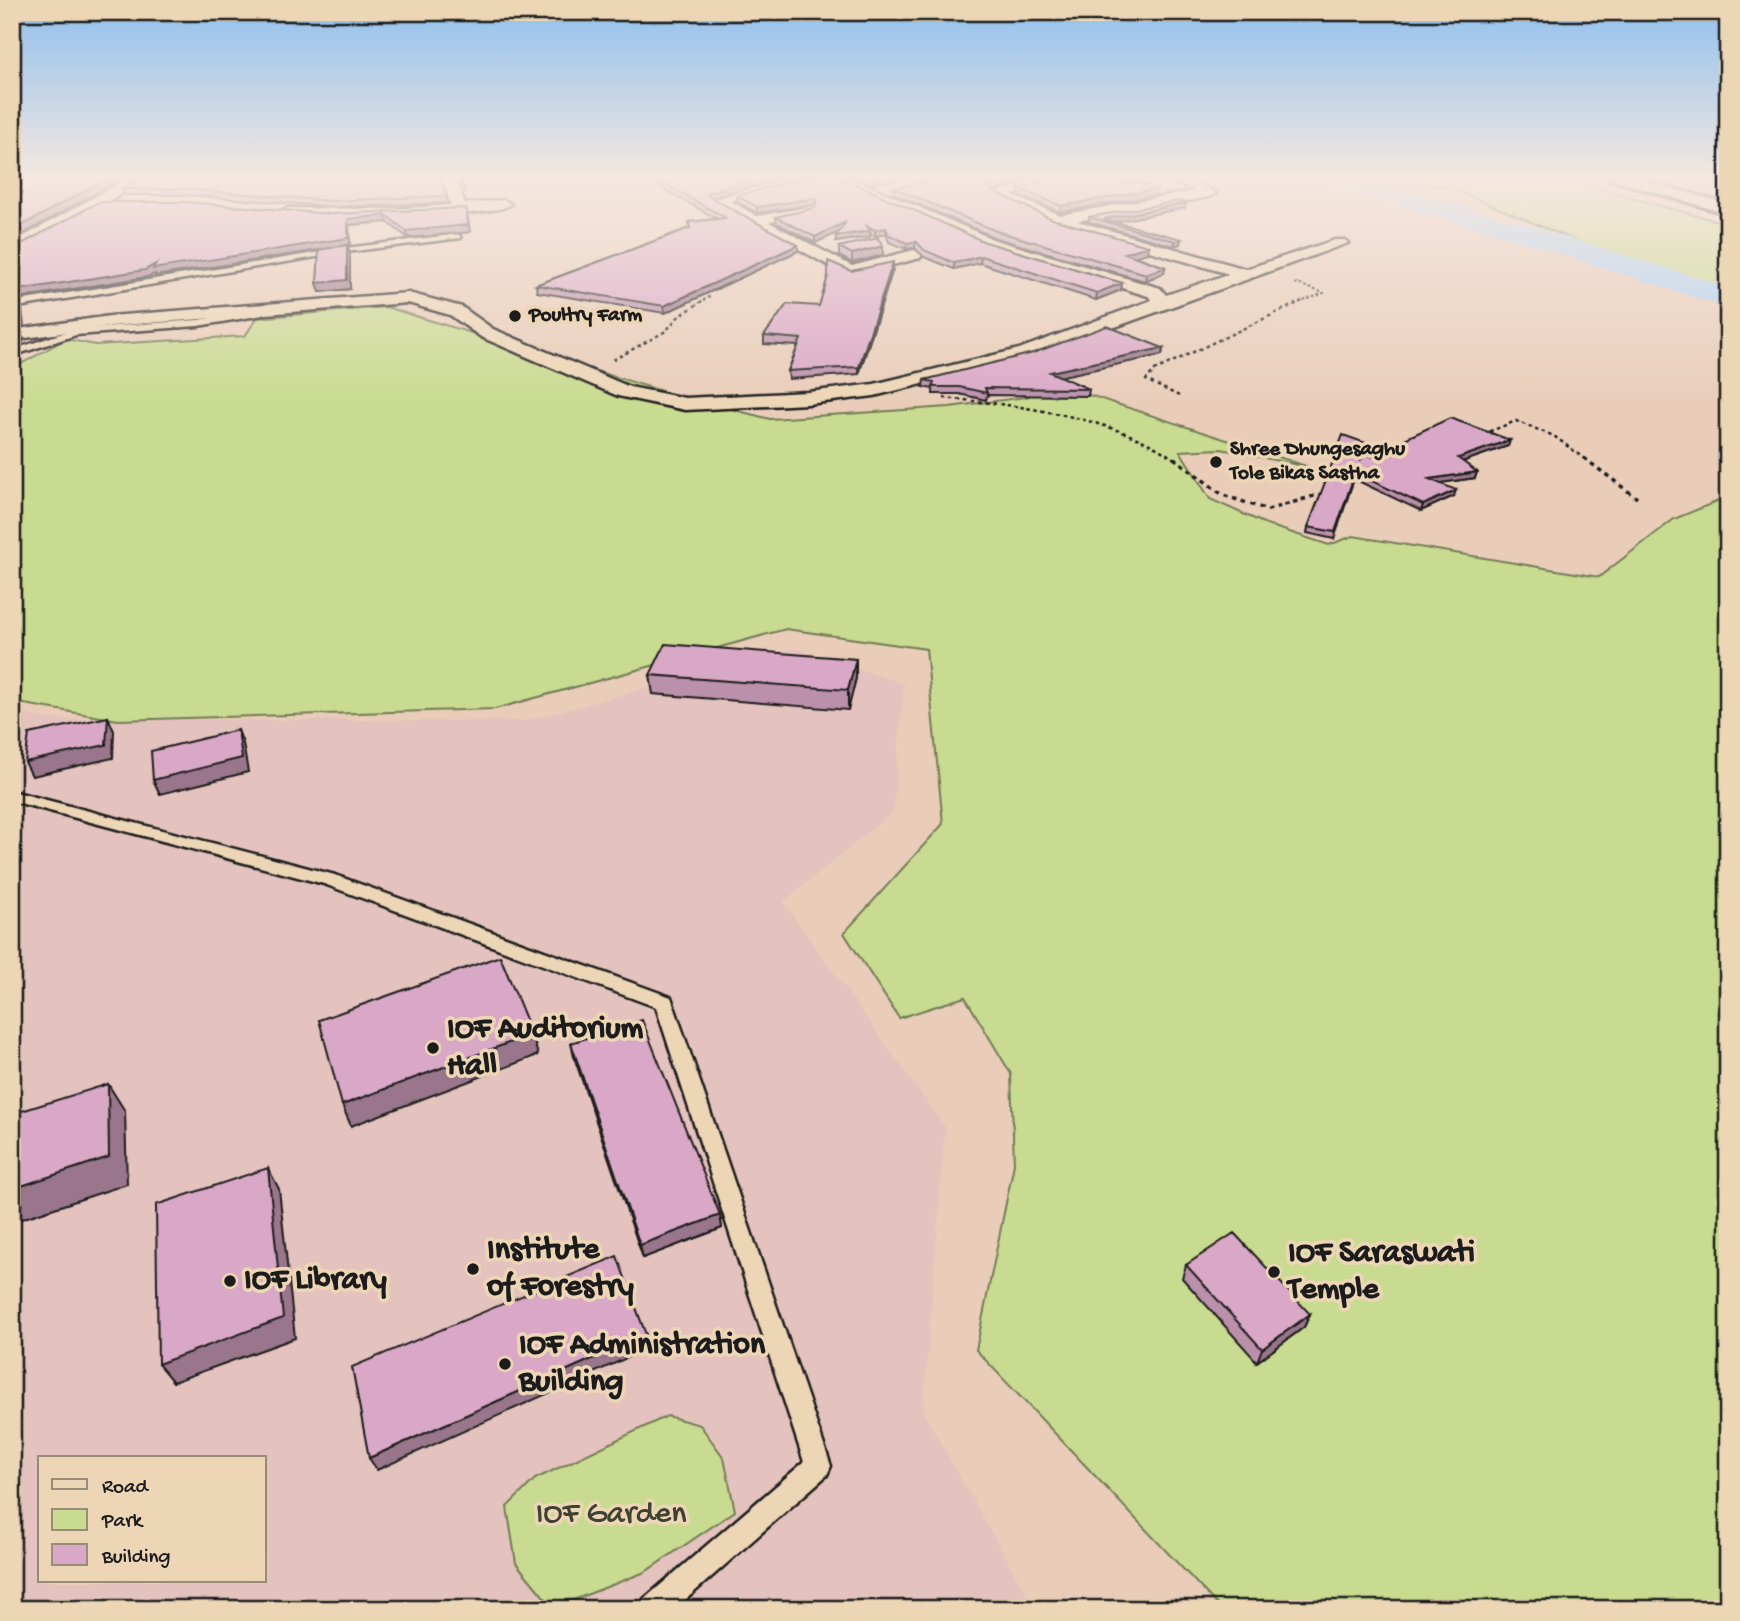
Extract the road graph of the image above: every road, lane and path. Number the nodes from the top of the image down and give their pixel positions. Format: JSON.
{"nodes":[{"id":1,"x":331,"y":254,"type":"edge"},
{"id":2,"x":815,"y":254,"type":"edge"},
{"id":3,"x":1026,"y":254,"type":"edge"},
{"id":4,"x":1175,"y":254,"type":"edge"},
{"id":5,"x":1305,"y":254,"type":"edge"},
{"id":6,"x":915,"y":255,"type":"edge"},
{"id":7,"x":1242,"y":273,"type":"junction"},
{"id":8,"x":1289,"y":281,"type":"dead end"},
{"id":9,"x":710,"y":296,"type":"edge"},
{"id":10,"x":1163,"y":302,"type":"junction"},
{"id":11,"x":12,"y":305,"type":"edge"},
{"id":12,"x":286,"y":309,"type":"junction"},
{"id":13,"x":12,"y":335,"type":"edge"},
{"id":14,"x":12,"y":354,"type":"edge"},
{"id":15,"x":587,"y":373,"type":"junction"},
{"id":16,"x":1179,"y":396,"type":"dead end"},
{"id":17,"x":938,"y":398,"type":"edge"},
{"id":18,"x":1479,"y":435,"type":"edge"},
{"id":19,"x":1328,"y":492,"type":"edge"},
{"id":20,"x":1637,"y":498,"type":"dead end"},
{"id":21,"x":12,"y":796,"type":"edge"},
{"id":22,"x":654,"y":1609,"type":"edge"}],
"edges":[{"from":1,"to":11,"type":"lane"},
{"from":2,"to":6,"type":"street"},
{"from":3,"to":10,"type":"street"},
{"from":4,"to":7,"type":"street"},
{"from":5,"to":7,"type":"street"},
{"from":7,"to":10,"type":"street"},
{"from":8,"to":16,"type":"path"},
{"from":9,"to":15,"type":"path"},
{"from":10,"to":15,"type":"street"},
{"from":12,"to":13,"type":"street"},
{"from":12,"to":14,"type":"lane"},
{"from":12,"to":15,"type":"street"},
{"from":17,"to":19,"type":"path"},
{"from":18,"to":20,"type":"path"},
{"from":21,"to":22,"type":"lane"}]}
